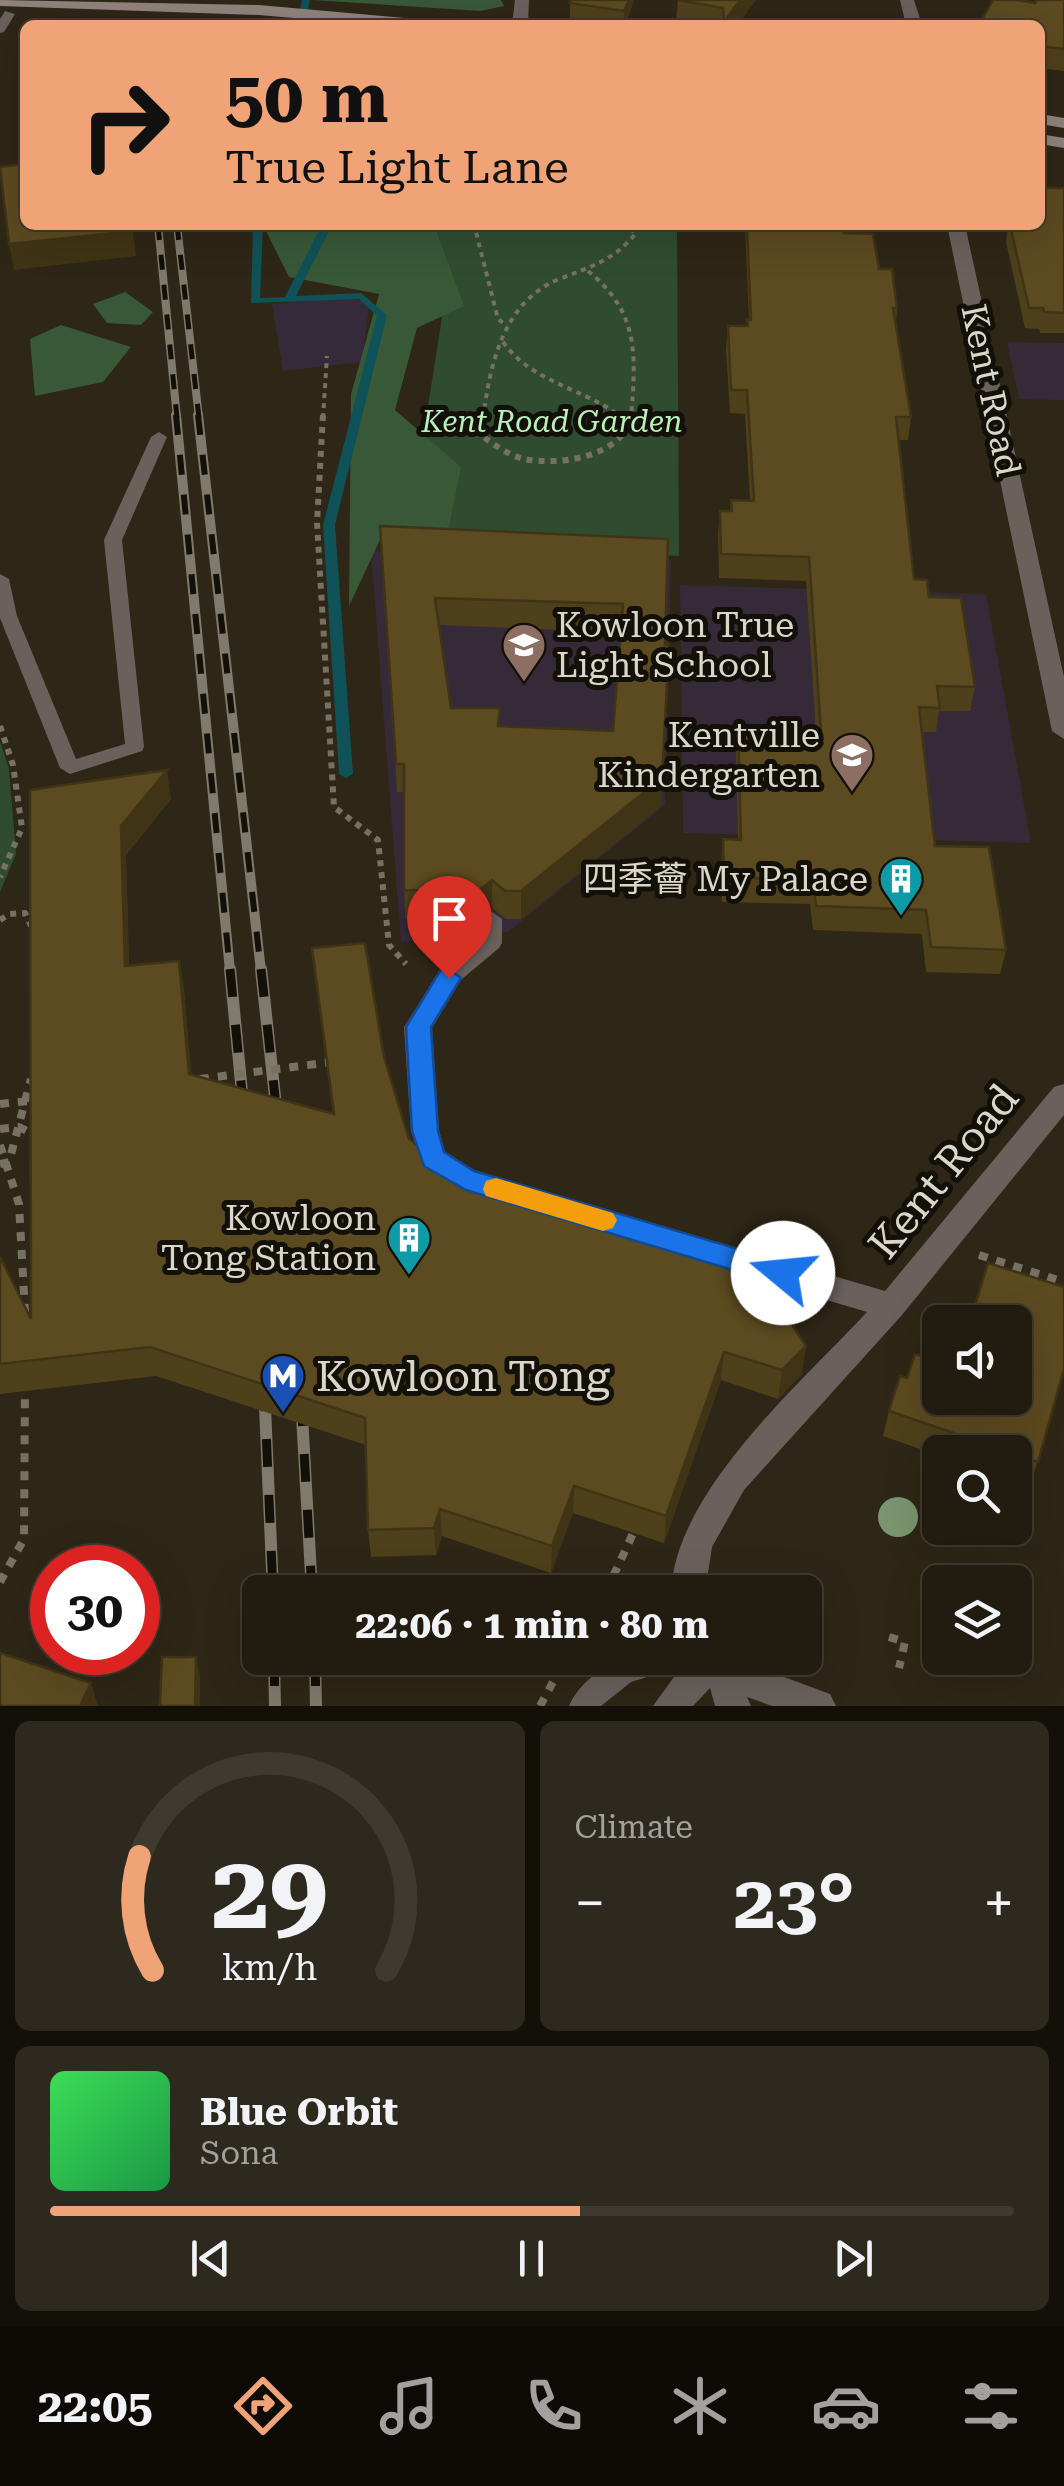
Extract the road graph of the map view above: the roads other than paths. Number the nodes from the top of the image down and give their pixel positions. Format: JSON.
{"nodes":[{"id":1,"x":118,"y":3,"type":"edge"},
{"id":2,"x":3,"y":10,"type":"edge"},
{"id":3,"x":209,"y":15,"type":"junction"},
{"id":4,"x":240,"y":20,"type":"edge"},
{"id":5,"x":318,"y":20,"type":"edge"},
{"id":6,"x":0,"y":30,"type":"edge"},
{"id":7,"x":957,"y":230,"type":"edge"},
{"id":8,"x":158,"y":438,"type":"dead end"},
{"id":9,"x":0,"y":579,"type":"edge"},
{"id":10,"x":1064,"y":732,"type":"edge"},
{"id":11,"x":492,"y":919,"type":"dead end"},
{"id":12,"x":449,"y":978,"type":"joint"},
{"id":13,"x":1064,"y":1095,"type":"edge"},
{"id":14,"x":892,"y":1306,"type":"junction"},
{"id":15,"x":691,"y":1575,"type":"edge"},
{"id":16,"x":615,"y":1675,"type":"edge"},
{"id":17,"x":721,"y":1676,"type":"edge"},
{"id":18,"x":584,"y":1706,"type":"edge"},
{"id":19,"x":671,"y":1706,"type":"edge"},
{"id":20,"x":818,"y":1706,"type":"edge"}],
"edges":[{"from":1,"to":2,"type":"main road"},
{"from":1,"to":3,"type":"main road"},
{"from":2,"to":3,"type":"main road"},
{"from":2,"to":6,"type":"lane"},
{"from":3,"to":4,"type":"main road"},
{"from":3,"to":5,"type":"main road"},
{"from":7,"to":10,"type":"street","name":"Kent Road"},
{"from":8,"to":9,"type":"lane"},
{"from":11,"to":12,"type":"lane"},
{"from":12,"to":14,"type":"street"},
{"from":13,"to":14,"type":"street","name":"Kent Road"},
{"from":14,"to":15,"type":"street","name":"Kent Road"},
{"from":16,"to":18,"type":"lane"},
{"from":17,"to":19,"type":"street"},
{"from":17,"to":20,"type":"street"}]}
